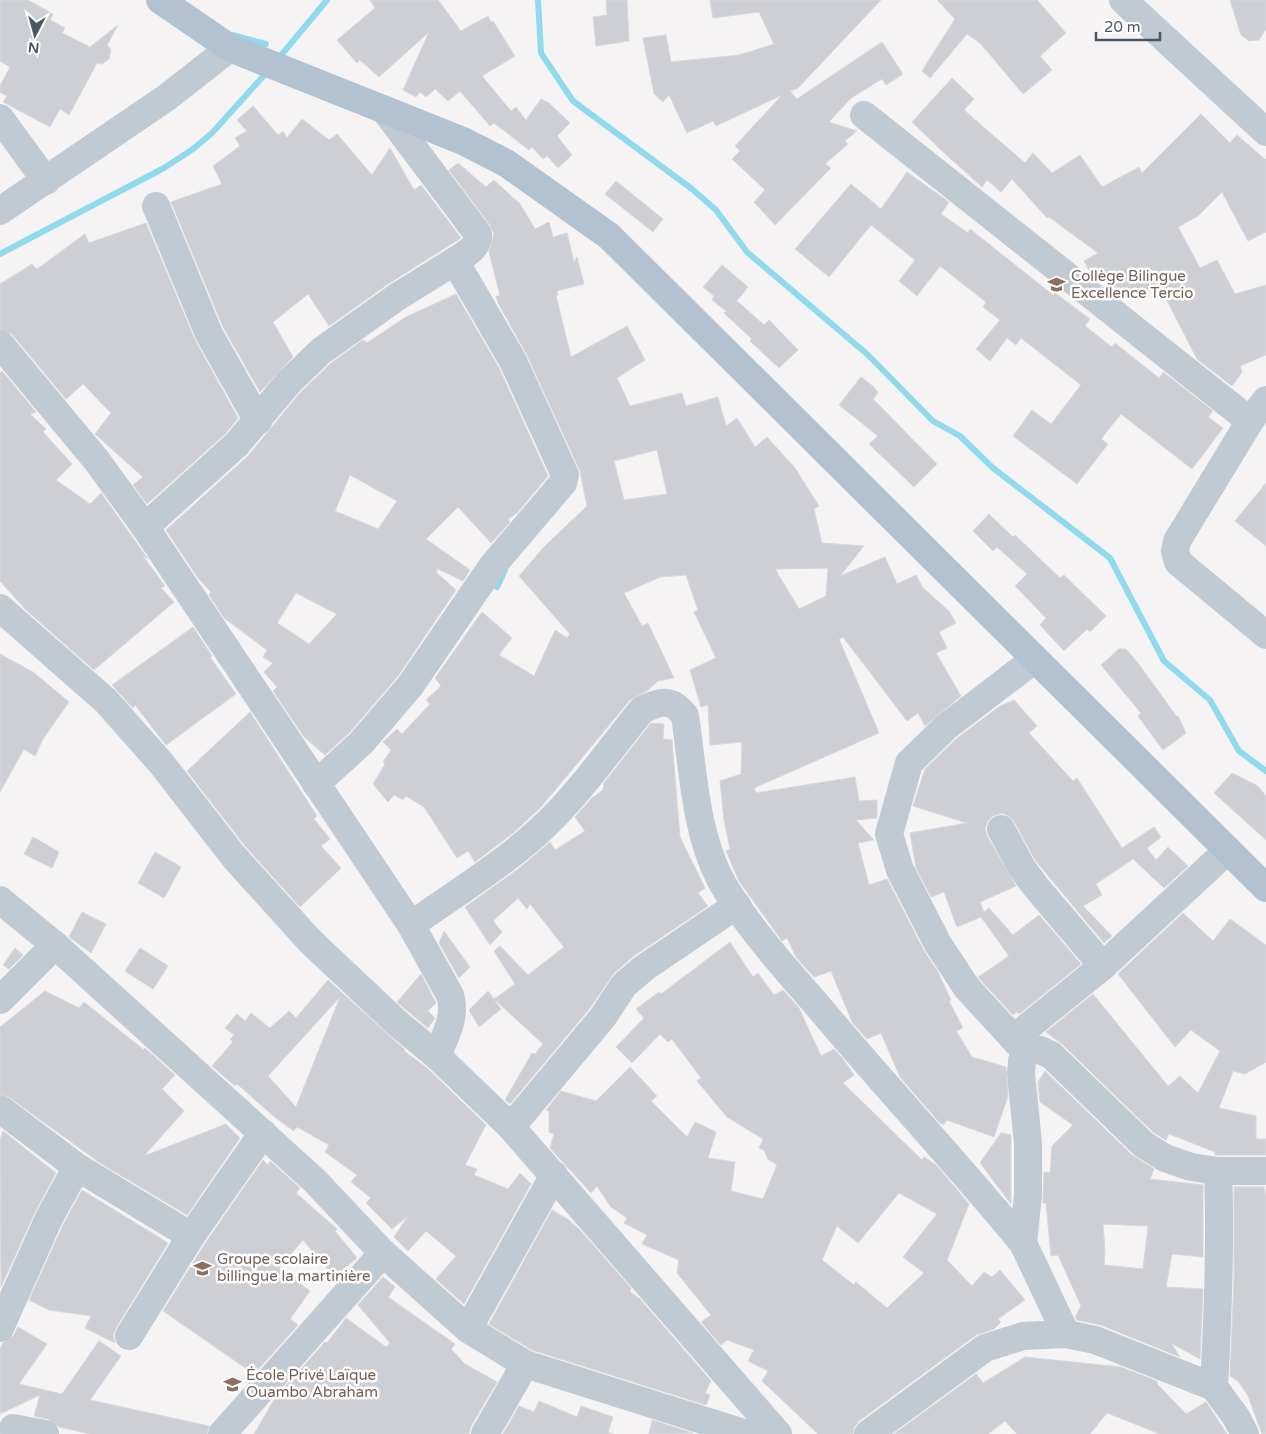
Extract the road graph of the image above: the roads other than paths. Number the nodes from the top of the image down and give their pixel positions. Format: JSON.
{"nodes":[{"id":1,"x":160,"y":0,"type":"edge"},
{"id":2,"x":1122,"y":0,"type":"edge"},
{"id":3,"x":239,"y":51,"type":"junction"},
{"id":4,"x":384,"y":109,"type":"junction"},
{"id":5,"x":864,"y":115,"type":"dead end"},
{"id":6,"x":0,"y":118,"type":"edge"},
{"id":7,"x":1266,"y":132,"type":"edge"},
{"id":8,"x":46,"y":182,"type":"junction"},
{"id":9,"x":156,"y":206,"type":"dead end"},
{"id":10,"x":0,"y":211,"type":"edge"},
{"id":11,"x":455,"y":261,"type":"junction"},
{"id":12,"x":0,"y":344,"type":"edge"},
{"id":13,"x":1258,"y":410,"type":"edge"},
{"id":14,"x":258,"y":421,"type":"junction"},
{"id":15,"x":145,"y":527,"type":"junction"},
{"id":16,"x":0,"y":608,"type":"edge"},
{"id":17,"x":1266,"y":635,"type":"edge"},
{"id":18,"x":1035,"y":659,"type":"junction"},
{"id":19,"x":316,"y":784,"type":"junction"},
{"id":20,"x":1001,"y":829,"type":"dead end"},
{"id":21,"x":1228,"y":850,"type":"junction"},
{"id":22,"x":1266,"y":888,"type":"edge"},
{"id":23,"x":0,"y":900,"type":"edge"},
{"id":24,"x":736,"y":905,"type":"junction"},
{"id":25,"x":411,"y":925,"type":"junction"},
{"id":26,"x":55,"y":945,"type":"junction"},
{"id":27,"x":1103,"y":966,"type":"junction"},
{"id":28,"x":0,"y":1000,"type":"edge"},
{"id":29,"x":1019,"y":1045,"type":"junction"},
{"id":30,"x":437,"y":1056,"type":"junction"},
{"id":31,"x":0,"y":1109,"type":"edge"},
{"id":32,"x":511,"y":1128,"type":"junction"},
{"id":33,"x":263,"y":1133,"type":"junction"},
{"id":34,"x":77,"y":1167,"type":"junction"},
{"id":35,"x":1218,"y":1171,"type":"junction"},
{"id":36,"x":1266,"y":1171,"type":"edge"},
{"id":37,"x":554,"y":1175,"type":"junction"},
{"id":38,"x":191,"y":1236,"type":"junction"},
{"id":39,"x":1023,"y":1243,"type":"junction"},
{"id":40,"x":383,"y":1253,"type":"junction"},
{"id":41,"x":0,"y":1328,"type":"edge"},
{"id":42,"x":468,"y":1329,"type":"junction"},
{"id":43,"x":1066,"y":1334,"type":"junction"},
{"id":44,"x":129,"y":1336,"type":"dead end"},
{"id":45,"x":525,"y":1364,"type":"junction"},
{"id":46,"x":1214,"y":1387,"type":"junction"},
{"id":47,"x":13,"y":1428,"type":"dead end"},
{"id":48,"x":45,"y":1434,"type":"edge"},
{"id":49,"x":222,"y":1434,"type":"edge"},
{"id":50,"x":485,"y":1434,"type":"edge"},
{"id":51,"x":747,"y":1434,"type":"edge"},
{"id":52,"x":778,"y":1434,"type":"edge"},
{"id":53,"x":868,"y":1434,"type":"edge"},
{"id":54,"x":1245,"y":1434,"type":"edge"}],
"edges":[{"from":1,"to":3,"type":"main road"},
{"from":2,"to":7,"type":"street"},
{"from":3,"to":4,"type":"main road"},
{"from":3,"to":8,"type":"street"},
{"from":4,"to":11,"type":"street"},
{"from":4,"to":18,"type":"main road"},
{"from":5,"to":13,"type":"street"},
{"from":6,"to":8,"type":"street"},
{"from":8,"to":10,"type":"street"},
{"from":9,"to":14,"type":"street"},
{"from":11,"to":14,"type":"street"},
{"from":11,"to":19,"type":"street"},
{"from":12,"to":15,"type":"street"},
{"from":13,"to":17,"type":"street"},
{"from":14,"to":15,"type":"street"},
{"from":15,"to":19,"type":"street"},
{"from":16,"to":30,"type":"street"},
{"from":18,"to":21,"type":"main road"},
{"from":18,"to":29,"type":"street"},
{"from":19,"to":25,"type":"street"},
{"from":20,"to":27,"type":"street"},
{"from":21,"to":22,"type":"main road"},
{"from":21,"to":27,"type":"street"},
{"from":23,"to":26,"type":"street"},
{"from":24,"to":25,"type":"street"},
{"from":24,"to":32,"type":"street"},
{"from":24,"to":39,"type":"street"},
{"from":25,"to":30,"type":"street"},
{"from":26,"to":28,"type":"street"},
{"from":26,"to":33,"type":"street"},
{"from":27,"to":29,"type":"street"},
{"from":29,"to":35,"type":"street"},
{"from":29,"to":39,"type":"street"},
{"from":30,"to":32,"type":"street"},
{"from":31,"to":34,"type":"street"},
{"from":32,"to":37,"type":"street"},
{"from":33,"to":38,"type":"street"},
{"from":33,"to":40,"type":"street"},
{"from":34,"to":38,"type":"street"},
{"from":34,"to":41,"type":"street"},
{"from":35,"to":36,"type":"street"},
{"from":35,"to":46,"type":"street"},
{"from":37,"to":42,"type":"street"},
{"from":37,"to":52,"type":"street"},
{"from":38,"to":44,"type":"street"},
{"from":39,"to":43,"type":"street"},
{"from":40,"to":42,"type":"street"},
{"from":40,"to":49,"type":"street"},
{"from":42,"to":45,"type":"street"},
{"from":43,"to":46,"type":"street"},
{"from":43,"to":53,"type":"street"},
{"from":45,"to":50,"type":"street"},
{"from":45,"to":51,"type":"street"},
{"from":46,"to":54,"type":"street"},
{"from":47,"to":48,"type":"street"}]}
